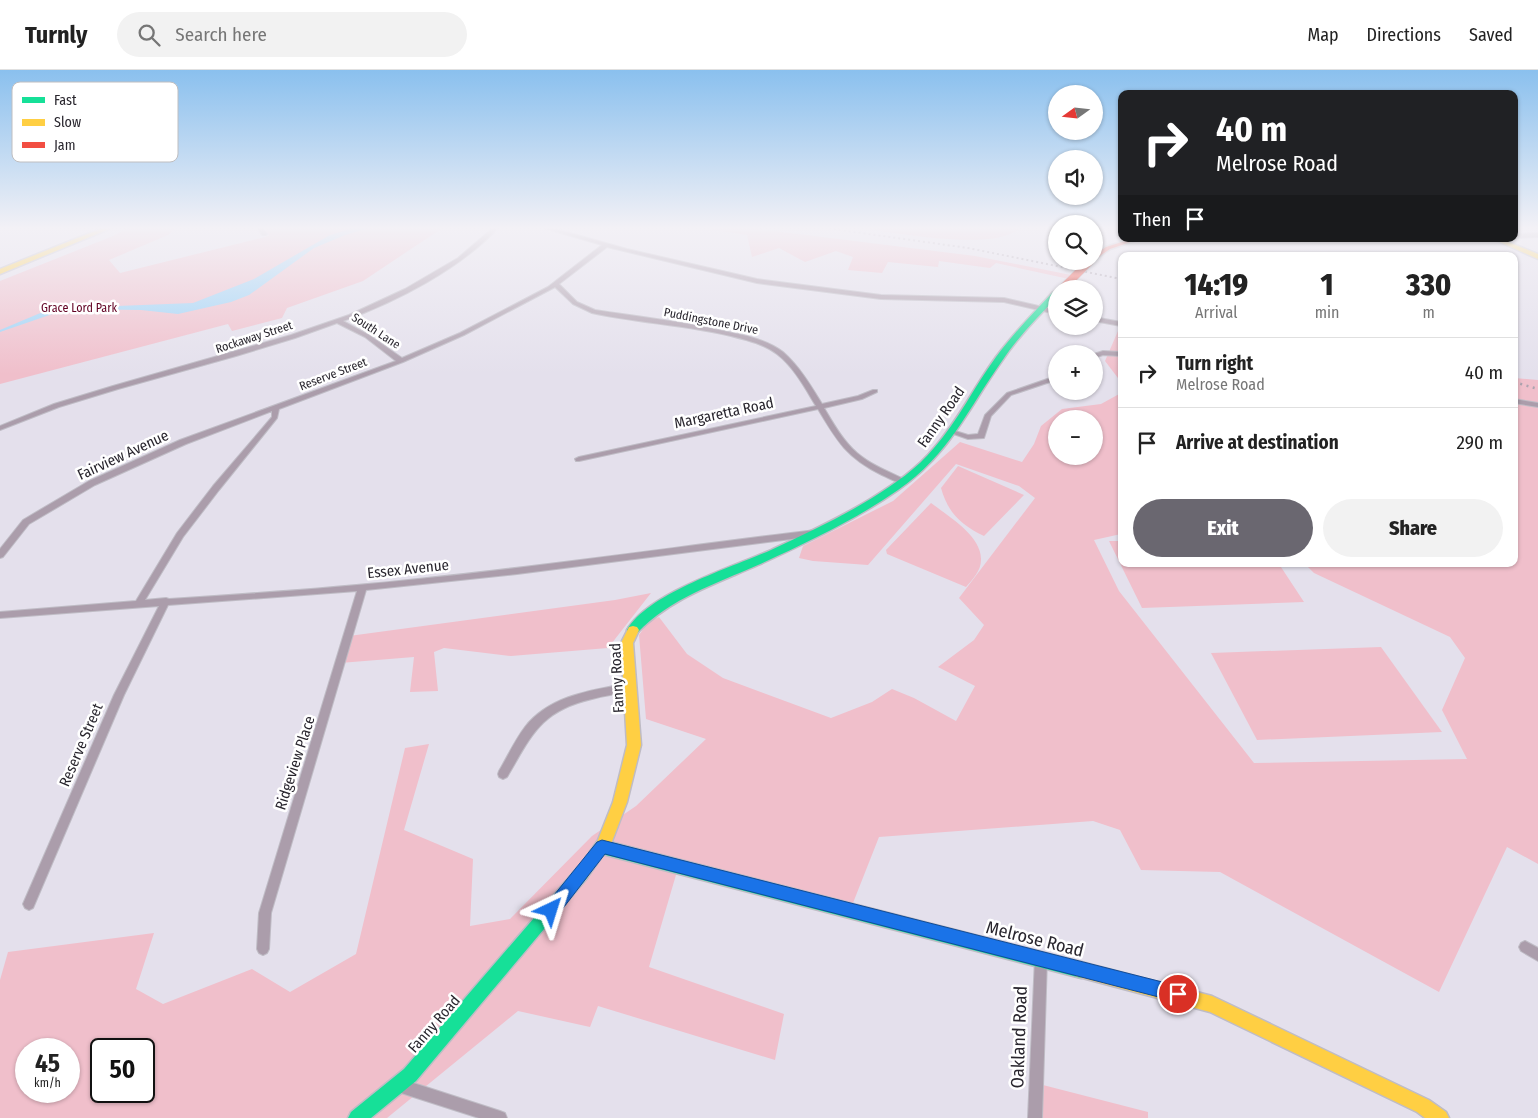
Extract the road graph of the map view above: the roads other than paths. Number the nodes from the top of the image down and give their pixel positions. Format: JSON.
{"nodes":[{"id":1,"x":431,"y":276,"type":"edge"},
{"id":2,"x":566,"y":276,"type":"edge"},
{"id":3,"x":736,"y":276,"type":"edge"},
{"id":4,"x":555,"y":284,"type":"junction"},
{"id":5,"x":1048,"y":301,"type":"edge"},
{"id":6,"x":1048,"y":302,"type":"edge"},
{"id":7,"x":338,"y":321,"type":"junction"},
{"id":8,"x":1103,"y":321,"type":"edge"},
{"id":9,"x":1118,"y":323,"type":"edge"},
{"id":10,"x":1103,"y":353,"type":"edge"},
{"id":11,"x":1118,"y":354,"type":"edge"},
{"id":12,"x":401,"y":361,"type":"junction"},
{"id":13,"x":1048,"y":381,"type":"edge"},
{"id":14,"x":875,"y":391,"type":"dead end"},
{"id":15,"x":1518,"y":402,"type":"edge"},
{"id":16,"x":1538,"y":405,"type":"edge"},
{"id":17,"x":820,"y":406,"type":"junction"},
{"id":18,"x":276,"y":409,"type":"junction"},
{"id":19,"x":0,"y":428,"type":"edge"},
{"id":20,"x":952,"y":432,"type":"junction"},
{"id":21,"x":578,"y":459,"type":"dead end"},
{"id":22,"x":903,"y":482,"type":"junction"},
{"id":23,"x":817,"y":532,"type":"junction"},
{"id":24,"x":0,"y":555,"type":"edge"},
{"id":25,"x":363,"y":588,"type":"junction"},
{"id":26,"x":166,"y":601,"type":"junction"},
{"id":27,"x":140,"y":603,"type":"junction"},
{"id":28,"x":0,"y":615,"type":"edge"},
{"id":29,"x":631,"y":688,"type":"junction"},
{"id":30,"x":504,"y":774,"type":"dead end"},
{"id":31,"x":602,"y":847,"type":"junction"},
{"id":32,"x":28,"y":904,"type":"dead end"},
{"id":33,"x":1525,"y":947,"type":"dead end"},
{"id":34,"x":263,"y":949,"type":"dead end"},
{"id":35,"x":1538,"y":955,"type":"edge"},
{"id":36,"x":1041,"y":958,"type":"junction"},
{"id":37,"x":398,"y":1084,"type":"junction"},
{"id":38,"x":356,"y":1118,"type":"edge"},
{"id":39,"x":500,"y":1118,"type":"edge"},
{"id":40,"x":1035,"y":1118,"type":"edge"},
{"id":41,"x":1440,"y":1118,"type":"edge"}],
"edges":[{"from":1,"to":7,"type":"street","name":"Rockaway Street"},
{"from":2,"to":4,"type":"street","name":"Reserve Street"},
{"from":3,"to":5,"type":"street"},
{"from":4,"to":12,"type":"street","name":"Reserve Street"},
{"from":4,"to":17,"type":"street","name":"Puddingstone Drive"},
{"from":6,"to":20,"type":"main road","name":"Fanny Road"},
{"from":7,"to":12,"type":"street","name":"South Lane"},
{"from":7,"to":19,"type":"street","name":"Rockaway Street"},
{"from":8,"to":9,"type":"street"},
{"from":10,"to":11,"type":"street"},
{"from":12,"to":18,"type":"street","name":"Reserve Street"},
{"from":13,"to":20,"type":"street"},
{"from":14,"to":17,"type":"street","name":"Margaretta Road"},
{"from":15,"to":16,"type":"street"},
{"from":17,"to":21,"type":"street","name":"Margaretta Road"},
{"from":17,"to":22,"type":"street","name":"Puddingstone Drive"},
{"from":18,"to":24,"type":"street","name":"Fairview Avenue"},
{"from":18,"to":27,"type":"street"},
{"from":20,"to":22,"type":"main road","name":"Fanny Road"},
{"from":22,"to":23,"type":"main road","name":"Fanny Road"},
{"from":23,"to":25,"type":"street","name":"Essex Avenue"},
{"from":23,"to":29,"type":"main road","name":"Fanny Road"},
{"from":25,"to":26,"type":"street","name":"Essex Avenue"},
{"from":25,"to":34,"type":"street","name":"Ridgeview Place"},
{"from":26,"to":27,"type":"street","name":"Essex Avenue"},
{"from":26,"to":32,"type":"street","name":"Reserve Street"},
{"from":27,"to":28,"type":"street","name":"Essex Avenue"},
{"from":29,"to":30,"type":"street"},
{"from":29,"to":31,"type":"main road","name":"Fanny Road"},
{"from":31,"to":36,"type":"main road","name":"Melrose Road"},
{"from":31,"to":37,"type":"main road","name":"Fanny Road"},
{"from":33,"to":35,"type":"street"},
{"from":36,"to":40,"type":"street","name":"Oakland Road"},
{"from":36,"to":41,"type":"main road","name":"Melrose Road"},
{"from":37,"to":38,"type":"main road","name":"Fanny Road"},
{"from":37,"to":39,"type":"street"}]}
